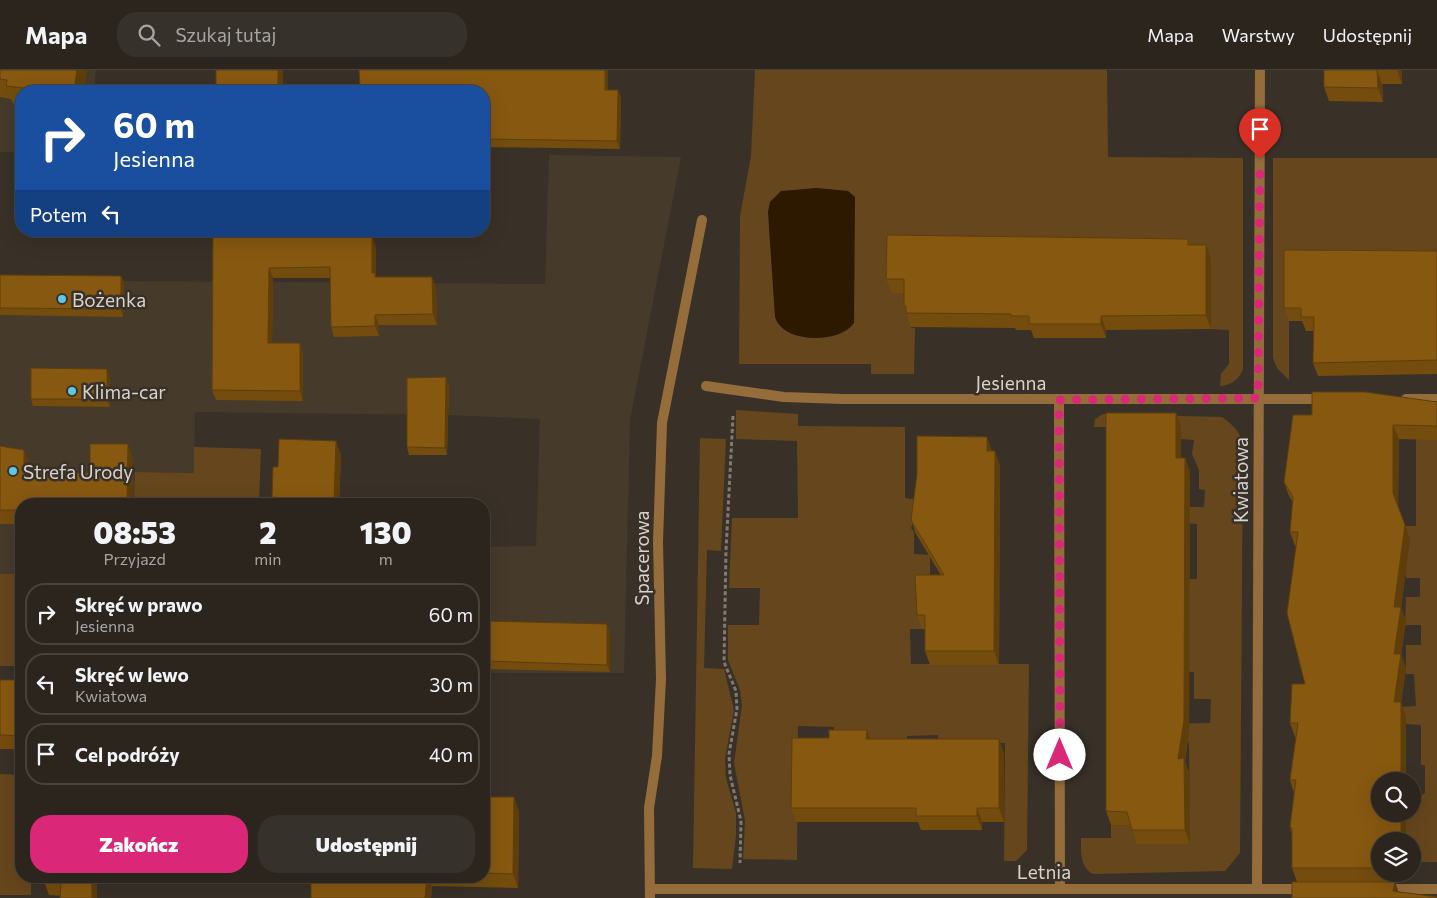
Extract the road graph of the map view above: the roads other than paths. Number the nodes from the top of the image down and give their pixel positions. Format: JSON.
{"nodes":[{"id":1,"x":1260,"y":70,"type":"edge"},
{"id":2,"x":702,"y":220,"type":"dead end"},
{"id":3,"x":706,"y":386,"type":"dead end"},
{"id":4,"x":1258,"y":398,"type":"junction"},
{"id":5,"x":1332,"y":399,"type":"edge"},
{"id":6,"x":1399,"y":399,"type":"edge"},
{"id":7,"x":1437,"y":399,"type":"edge"},
{"id":8,"x":1059,"y":400,"type":"junction"},
{"id":9,"x":1060,"y":888,"type":"junction"},
{"id":10,"x":1256,"y":889,"type":"junction"},
{"id":11,"x":1316,"y":889,"type":"edge"},
{"id":12,"x":1375,"y":889,"type":"edge"},
{"id":13,"x":1437,"y":889,"type":"edge"},
{"id":14,"x":650,"y":893,"type":"edge"}],
"edges":[{"from":1,"to":4,"type":"street","name":"Kwiatowa"},
{"from":2,"to":14,"type":"street","name":"Spacerowa"},
{"from":3,"to":8,"type":"street","name":"Jesienna"},
{"from":4,"to":5,"type":"street","name":"Jesienna"},
{"from":4,"to":8,"type":"street","name":"Jesienna"},
{"from":4,"to":10,"type":"street","name":"Kwiatowa"},
{"from":6,"to":7,"type":"street"},
{"from":8,"to":9,"type":"street"},
{"from":9,"to":10,"type":"street","name":"Letnia"},
{"from":9,"to":14,"type":"street","name":"Letnia"},
{"from":10,"to":11,"type":"street","name":"Letnia"},
{"from":12,"to":13,"type":"street"}]}
